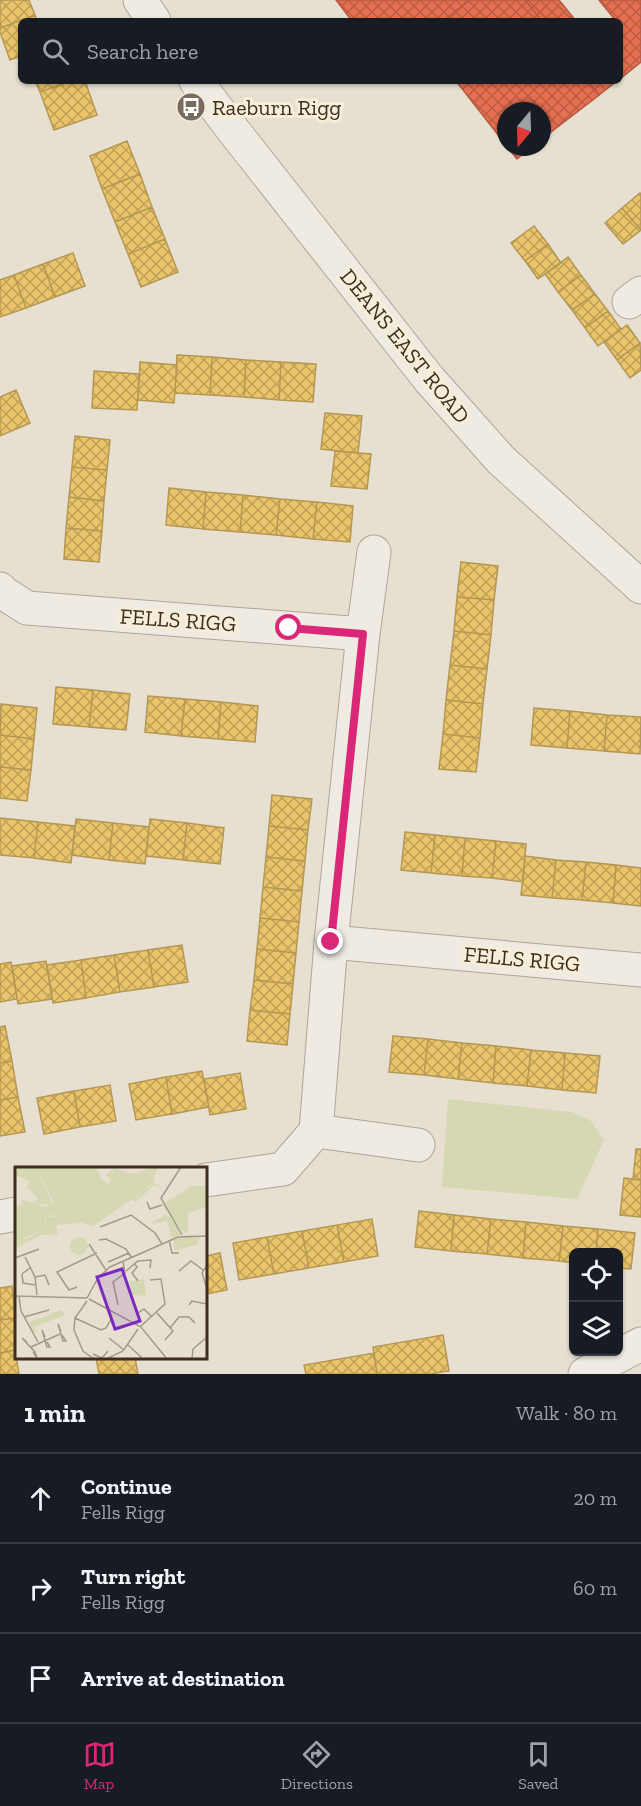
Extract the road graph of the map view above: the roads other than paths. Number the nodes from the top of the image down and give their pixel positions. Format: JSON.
{"nodes":[{"id":1,"x":140,"y":0,"type":"edge"},
{"id":2,"x":152,"y":18,"type":"edge"},
{"id":3,"x":198,"y":84,"type":"edge"},
{"id":4,"x":374,"y":552,"type":"dead end"},
{"id":5,"x":641,"y":587,"type":"edge"},
{"id":6,"x":0,"y":589,"type":"edge"},
{"id":7,"x":363,"y":634,"type":"junction"},
{"id":8,"x":331,"y":942,"type":"junction"},
{"id":9,"x":641,"y":970,"type":"edge"},
{"id":10,"x":316,"y":1131,"type":"junction"},
{"id":11,"x":418,"y":1145,"type":"dead end"},
{"id":12,"x":207,"y":1180,"type":"edge"},
{"id":13,"x":15,"y":1214,"type":"edge"},
{"id":14,"x":0,"y":1217,"type":"edge"},
{"id":15,"x":641,"y":1344,"type":"edge"},
{"id":16,"x":585,"y":1374,"type":"edge"}],
"edges":[{"from":1,"to":2,"type":"street"},
{"from":3,"to":5,"type":"street","name":"DEANS EAST ROAD"},
{"from":4,"to":7,"type":"street"},
{"from":6,"to":7,"type":"street","name":"FELLS RIGG"},
{"from":7,"to":8,"type":"street"},
{"from":8,"to":9,"type":"street","name":"FELLS RIGG"},
{"from":8,"to":10,"type":"street"},
{"from":10,"to":11,"type":"street"},
{"from":10,"to":12,"type":"street"},
{"from":13,"to":14,"type":"street"},
{"from":15,"to":16,"type":"street"}]}
